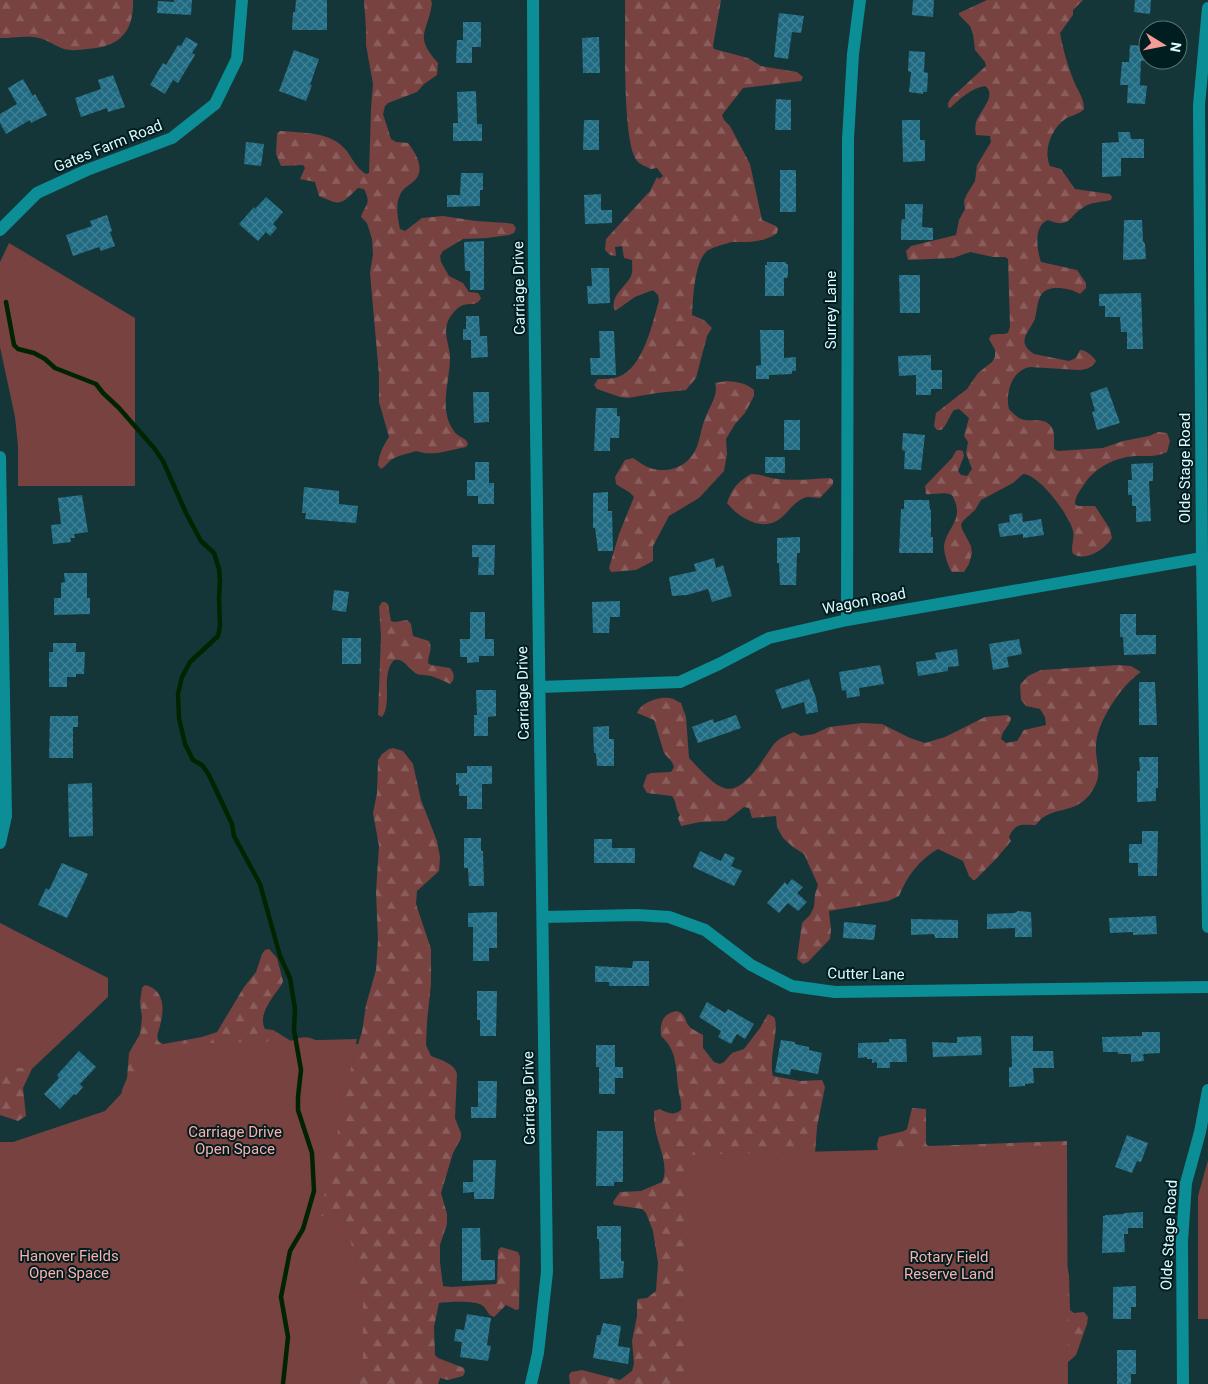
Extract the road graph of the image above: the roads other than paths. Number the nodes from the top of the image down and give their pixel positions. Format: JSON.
{"nodes":[{"id":1,"x":242,"y":0,"type":"edge"},
{"id":2,"x":533,"y":0,"type":"edge"},
{"id":3,"x":860,"y":0,"type":"edge"},
{"id":4,"x":1208,"y":8,"type":"edge"},
{"id":5,"x":0,"y":230,"type":"edge"},
{"id":6,"x":0,"y":457,"type":"edge"},
{"id":7,"x":1202,"y":558,"type":"junction"},
{"id":8,"x":847,"y":620,"type":"junction"},
{"id":9,"x":540,"y":688,"type":"junction"},
{"id":10,"x":0,"y":843,"type":"edge"},
{"id":11,"x":543,"y":917,"type":"junction"},
{"id":12,"x":1208,"y":927,"type":"edge"},
{"id":13,"x":1208,"y":987,"type":"edge"},
{"id":14,"x":1208,"y":1090,"type":"edge"},
{"id":15,"x":531,"y":1384,"type":"edge"},
{"id":16,"x":1183,"y":1384,"type":"edge"}],
"edges":[{"from":1,"to":5,"type":"street","name":"Gates Farm Road"},
{"from":2,"to":9,"type":"street","name":"Carriage Drive"},
{"from":3,"to":8,"type":"street","name":"Surrey Lane"},
{"from":4,"to":7,"type":"street","name":"Olde Stage Road"},
{"from":6,"to":10,"type":"street"},
{"from":7,"to":8,"type":"street","name":"Wagon Road"},
{"from":7,"to":12,"type":"street","name":"Olde Stage Road"},
{"from":8,"to":9,"type":"street","name":"Wagon Road"},
{"from":9,"to":11,"type":"street","name":"Carriage Drive"},
{"from":11,"to":13,"type":"street","name":"Cutter Lane"},
{"from":11,"to":15,"type":"street","name":"Carriage Drive"},
{"from":14,"to":16,"type":"street","name":"Olde Stage Road"}]}
